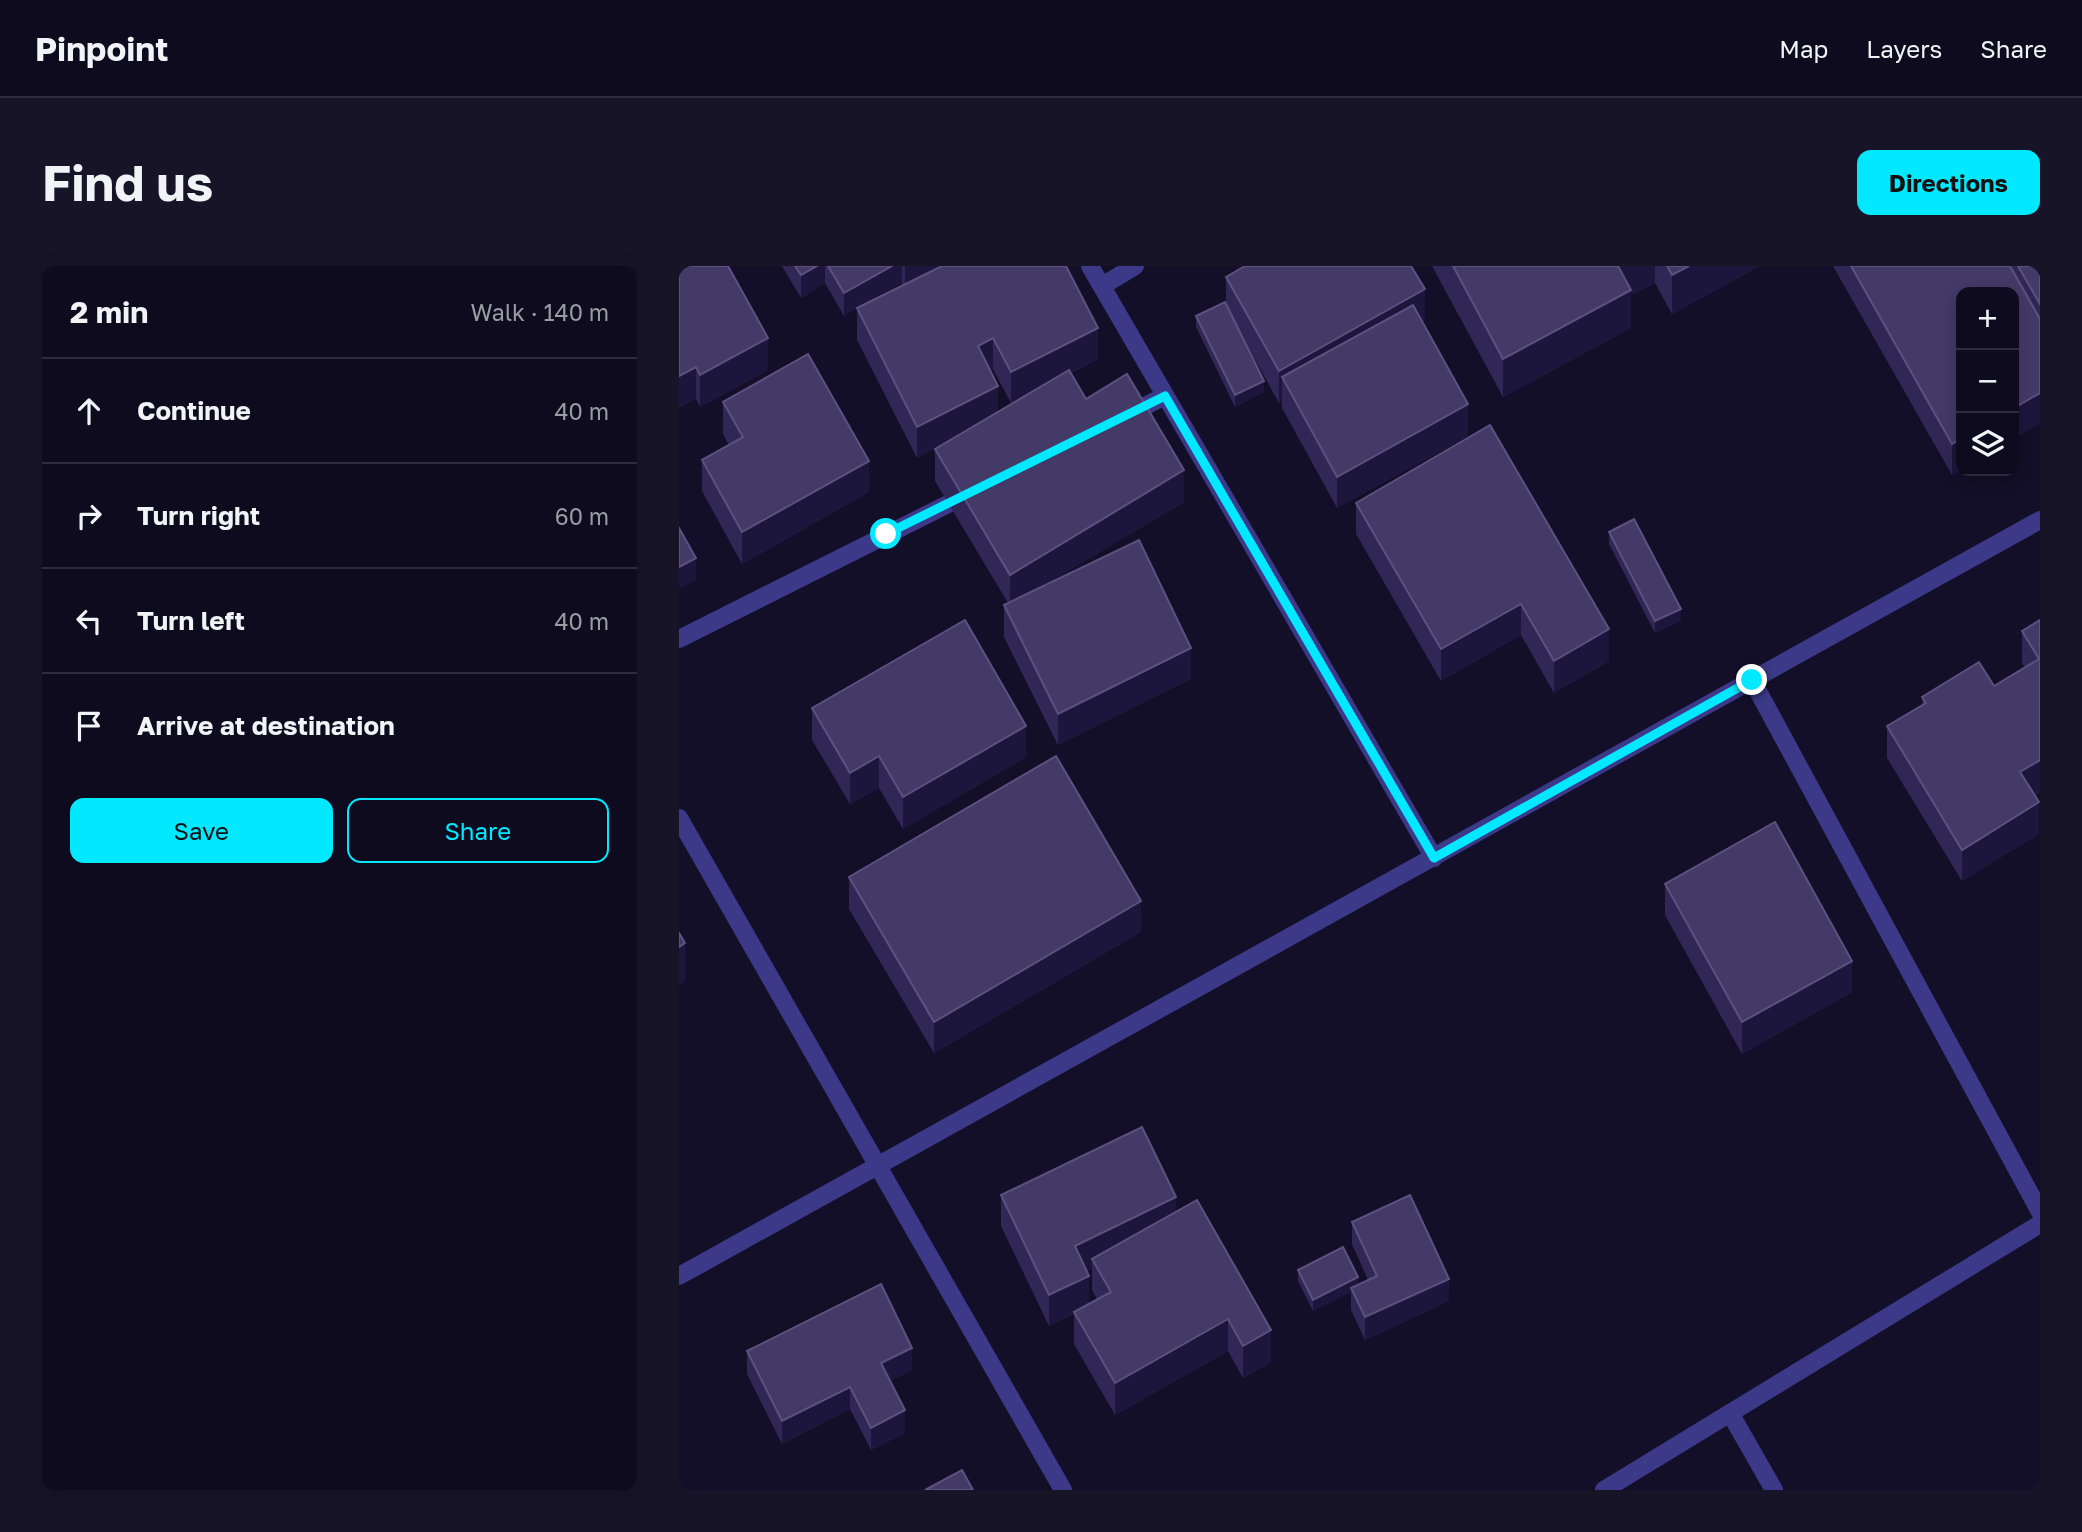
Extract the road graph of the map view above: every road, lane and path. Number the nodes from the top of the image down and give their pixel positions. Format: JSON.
{"nodes":[{"id":1,"x":1090,"y":266,"type":"edge"},
{"id":2,"x":1135,"y":266,"type":"edge"},
{"id":3,"x":1102,"y":286,"type":"junction"},
{"id":4,"x":1165,"y":396,"type":"junction"},
{"id":5,"x":1105,"y":426,"type":"edge"},
{"id":6,"x":983,"y":486,"type":"edge"},
{"id":7,"x":2040,"y":520,"type":"edge"},
{"id":8,"x":679,"y":639,"type":"edge"},
{"id":9,"x":1752,"y":680,"type":"junction"},
{"id":10,"x":679,"y":818,"type":"edge"},
{"id":11,"x":1434,"y":858,"type":"junction"},
{"id":12,"x":879,"y":1166,"type":"junction"},
{"id":13,"x":2040,"y":1212,"type":"edge"},
{"id":14,"x":2040,"y":1224,"type":"edge"},
{"id":15,"x":679,"y":1276,"type":"edge"},
{"id":16,"x":1730,"y":1413,"type":"junction"},
{"id":17,"x":1063,"y":1490,"type":"edge"},
{"id":18,"x":1604,"y":1490,"type":"edge"},
{"id":19,"x":1774,"y":1490,"type":"edge"}],
"edges":[{"from":1,"to":3,"type":"street"},
{"from":2,"to":3,"type":"street"},
{"from":3,"to":4,"type":"street"},
{"from":4,"to":5,"type":"street"},
{"from":4,"to":11,"type":"street"},
{"from":6,"to":8,"type":"street"},
{"from":7,"to":9,"type":"street"},
{"from":9,"to":11,"type":"street"},
{"from":9,"to":13,"type":"street"},
{"from":10,"to":12,"type":"street"},
{"from":11,"to":12,"type":"street"},
{"from":12,"to":15,"type":"street"},
{"from":12,"to":17,"type":"street"},
{"from":14,"to":16,"type":"street"},
{"from":16,"to":18,"type":"street"},
{"from":16,"to":19,"type":"street"}]}
